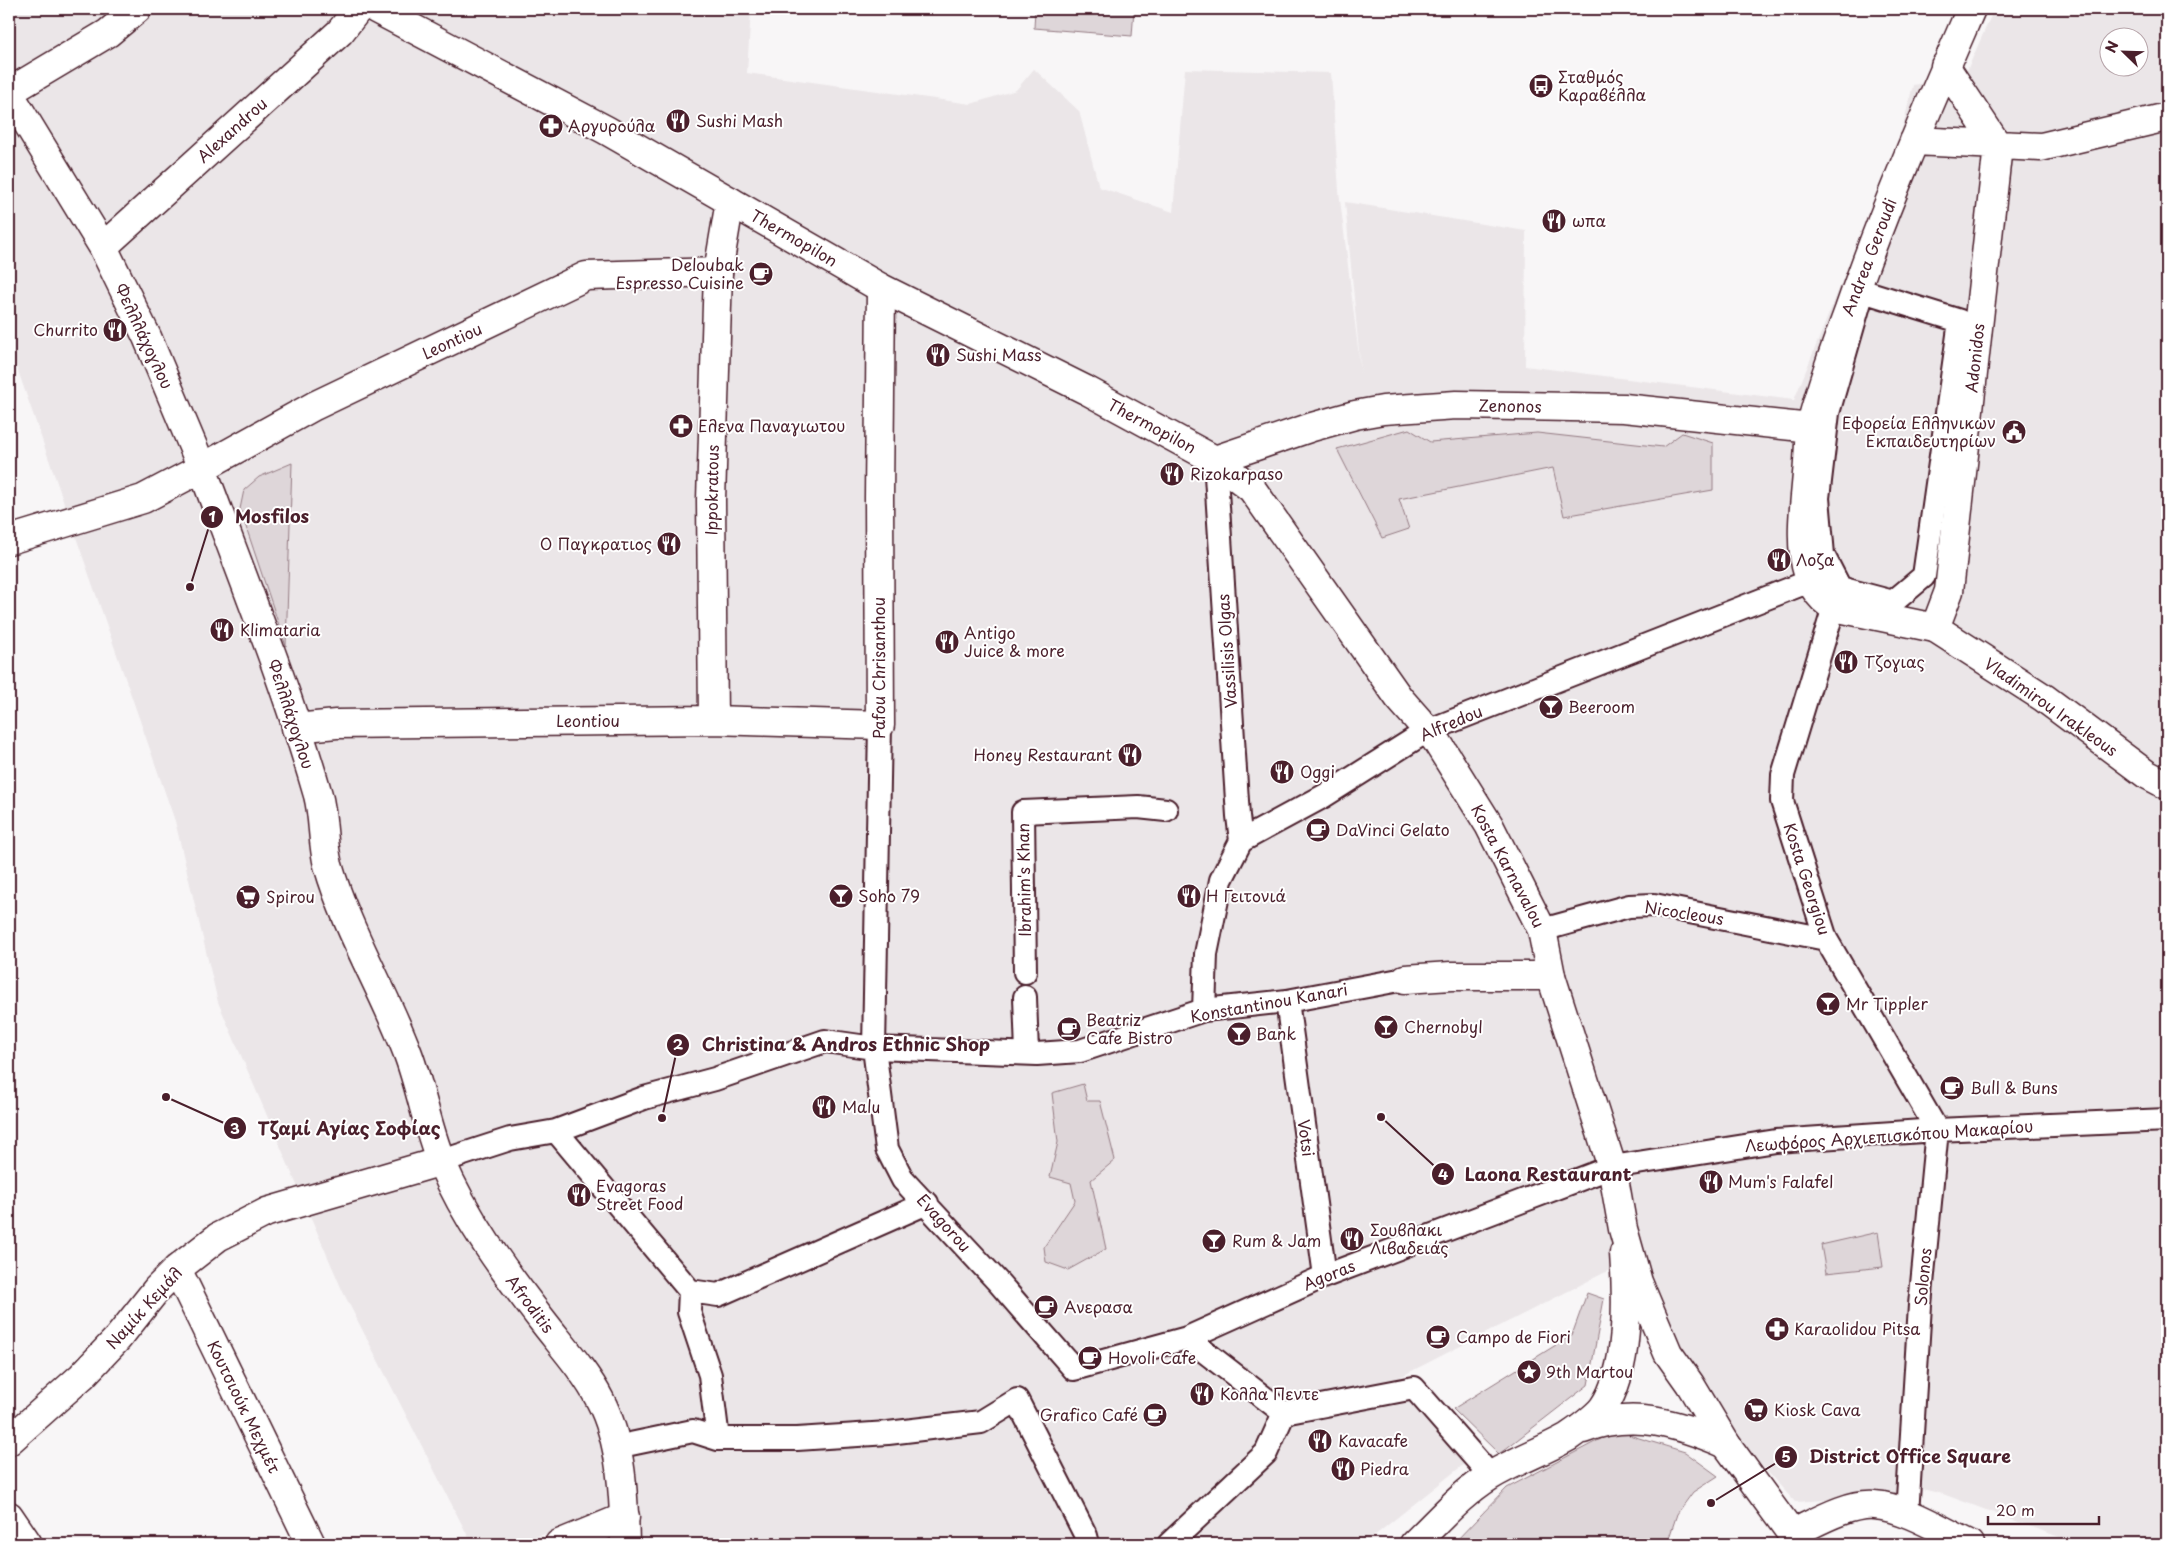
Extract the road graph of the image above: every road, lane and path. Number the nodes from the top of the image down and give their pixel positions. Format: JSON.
{"nodes":[{"id":1,"x":136,"y":9,"type":"edge"},
{"id":2,"x":358,"y":9,"type":"edge"},
{"id":3,"x":376,"y":9,"type":"edge"},
{"id":4,"x":1970,"y":9,"type":"edge"},
{"id":5,"x":1945,"y":66,"type":"junction"},
{"id":6,"x":9,"y":92,"type":"edge"},
{"id":7,"x":2167,"y":117,"type":"edge"},
{"id":8,"x":1914,"y":141,"type":"junction"},
{"id":9,"x":1998,"y":146,"type":"junction"},
{"id":10,"x":730,"y":201,"type":"junction"},
{"id":11,"x":103,"y":247,"type":"junction"},
{"id":12,"x":718,"y":272,"type":"junction"},
{"id":13,"x":881,"y":288,"type":"junction"},
{"id":14,"x":1811,"y":428,"type":"junction"},
{"id":15,"x":1215,"y":460,"type":"junction"},
{"id":16,"x":202,"y":468,"type":"junction"},
{"id":17,"x":9,"y":540,"type":"edge"},
{"id":18,"x":1924,"y":576,"type":"joint"},
{"id":19,"x":1810,"y":581,"type":"junction"},
{"id":20,"x":1834,"y":607,"type":"junction"},
{"id":21,"x":1935,"y":628,"type":"junction"},
{"id":22,"x":713,"y":720,"type":"junction"},
{"id":23,"x":880,"y":725,"type":"junction"},
{"id":24,"x":296,"y":728,"type":"junction"},
{"id":25,"x":1427,"y":731,"type":"junction"},
{"id":26,"x":2167,"y":785,"type":"edge"},
{"id":27,"x":1166,"y":810,"type":"dead end"},
{"id":28,"x":1241,"y":842,"type":"junction"},
{"id":29,"x":1542,"y":930,"type":"junction"},
{"id":30,"x":1826,"y":939,"type":"junction"},
{"id":31,"x":1025,"y":972,"type":"dead end"},
{"id":32,"x":1551,"y":976,"type":"junction"},
{"id":33,"x":1405,"y":979,"type":"joint"},
{"id":34,"x":1025,"y":997,"type":"dead end"},
{"id":35,"x":1287,"y":1001,"type":"junction"},
{"id":36,"x":1204,"y":1010,"type":"junction"},
{"id":37,"x":874,"y":1048,"type":"junction"},
{"id":38,"x":1026,"y":1053,"type":"junction"},
{"id":39,"x":2167,"y":1120,"type":"edge"},
{"id":40,"x":1937,"y":1130,"type":"junction"},
{"id":41,"x":556,"y":1131,"type":"junction"},
{"id":42,"x":442,"y":1161,"type":"junction"},
{"id":43,"x":1612,"y":1167,"type":"junction"},
{"id":44,"x":926,"y":1203,"type":"junction"},
{"id":45,"x":1623,"y":1229,"type":"junction"},
{"id":46,"x":177,"y":1269,"type":"junction"},
{"id":47,"x":1325,"y":1276,"type":"junction"},
{"id":48,"x":690,"y":1291,"type":"junction"},
{"id":49,"x":1187,"y":1338,"type":"junction"},
{"id":50,"x":1074,"y":1369,"type":"joint"},
{"id":51,"x":1284,"y":1413,"type":"junction"},
{"id":52,"x":1569,"y":1436,"type":"junction"},
{"id":53,"x":718,"y":1439,"type":"junction"},
{"id":54,"x":9,"y":1441,"type":"edge"},
{"id":55,"x":1726,"y":1444,"type":"junction"},
{"id":56,"x":616,"y":1447,"type":"junction"},
{"id":57,"x":1490,"y":1476,"type":"junction"},
{"id":58,"x":1907,"y":1514,"type":"junction"},
{"id":59,"x":9,"y":1516,"type":"edge"},
{"id":60,"x":625,"y":1518,"type":"junction"},
{"id":61,"x":1795,"y":1539,"type":"edge"},
{"id":62,"x":28,"y":1544,"type":"edge"},
{"id":63,"x":310,"y":1544,"type":"edge"},
{"id":64,"x":559,"y":1544,"type":"edge"},
{"id":65,"x":625,"y":1544,"type":"edge"},
{"id":66,"x":1088,"y":1544,"type":"edge"},
{"id":67,"x":1169,"y":1544,"type":"edge"},
{"id":68,"x":1414,"y":1544,"type":"edge"},
{"id":69,"x":1970,"y":1544,"type":"edge"}],
"edges":[{"from":1,"to":6,"type":"street"},
{"from":2,"to":11,"type":"street","name":"Alexandrou"},
{"from":3,"to":10,"type":"street","name":"Thermopilon"},
{"from":4,"to":5,"type":"street","name":"Andrea Geroudi"},
{"from":5,"to":8,"type":"street","name":"Andrea Geroudi"},
{"from":5,"to":9,"type":"street"},
{"from":6,"to":11,"type":"street","name":"Φελλλάχογλου"},
{"from":7,"to":9,"type":"street"},
{"from":8,"to":9,"type":"street"},
{"from":8,"to":14,"type":"street","name":"Andrea Geroudi"},
{"from":9,"to":21,"type":"street","name":"Adonidos"},
{"from":10,"to":12,"type":"street","name":"Ippokratous"},
{"from":10,"to":13,"type":"street","name":"Thermopilon"},
{"from":11,"to":16,"type":"street","name":"Φελλλάχογλου"},
{"from":12,"to":16,"type":"street","name":"Leontiou"},
{"from":12,"to":22,"type":"street","name":"Ippokratous"},
{"from":13,"to":15,"type":"street","name":"Thermopilon"},
{"from":13,"to":23,"type":"street","name":"Pafou Chrisanthou"},
{"from":14,"to":15,"type":"street","name":"Zenonos"},
{"from":14,"to":19,"type":"street","name":"Andrea Geroudi"},
{"from":15,"to":25,"type":"street","name":"Kosta Karnavalou"},
{"from":15,"to":28,"type":"street","name":"Vassilisis Olgas"},
{"from":16,"to":17,"type":"street","name":"Leontiou"},
{"from":16,"to":24,"type":"street","name":"Φελλλάχογλου"},
{"from":18,"to":18,"type":"street"},
{"from":19,"to":20,"type":"street"},
{"from":19,"to":25,"type":"street","name":"Alfredou"},
{"from":20,"to":21,"type":"street"},
{"from":20,"to":30,"type":"street","name":"Kosta Georgiou"},
{"from":21,"to":26,"type":"street","name":"Vladimirou Irakleous"},
{"from":22,"to":23,"type":"street","name":"Leontiou"},
{"from":22,"to":24,"type":"street","name":"Leontiou"},
{"from":23,"to":37,"type":"street","name":"Pafou Chrisanthou"},
{"from":24,"to":42,"type":"street","name":"Φελλλάχογλου"},
{"from":25,"to":28,"type":"street","name":"Alfredou"},
{"from":25,"to":29,"type":"street","name":"Kosta Karnavalou"},
{"from":27,"to":31,"type":"street","name":"Ibrahim's Khan"},
{"from":28,"to":36,"type":"street"},
{"from":29,"to":30,"type":"street","name":"Nicocleous"},
{"from":29,"to":32,"type":"street","name":"Kosta Karnavalou"},
{"from":30,"to":40,"type":"street","name":"Kosta Georgiou"},
{"from":32,"to":33,"type":"street","name":"Konstantinou Kanari"},
{"from":32,"to":43,"type":"street","name":"Kosta Karnavalou"},
{"from":33,"to":35,"type":"street","name":"Konstantinou Kanari"},
{"from":34,"to":38,"type":"street"},
{"from":35,"to":36,"type":"street","name":"Konstantinou Kanari"},
{"from":35,"to":47,"type":"street","name":"Votsi"},
{"from":36,"to":38,"type":"street","name":"Konstantinou Kanari"},
{"from":37,"to":38,"type":"street","name":"Konstantinou Kanari"},
{"from":37,"to":41,"type":"street","name":"Konstantinou Kanari"},
{"from":37,"to":44,"type":"street","name":"Evagorou"},
{"from":39,"to":40,"type":"street","name":"Λεωφόρος Αρχιεπισκόπου Μακαρίου"},
{"from":40,"to":43,"type":"street","name":"Λεωφόρος Αρχιεπισκόπου Μακαρίου"},
{"from":40,"to":58,"type":"street","name":"Solonos"},
{"from":41,"to":42,"type":"street","name":"Konstantinou Kanari"},
{"from":41,"to":48,"type":"street"},
{"from":42,"to":46,"type":"street","name":"Ναμίκ Κεμάλ"},
{"from":42,"to":56,"type":"street","name":"Afroditis"},
{"from":43,"to":45,"type":"street","name":"Kosta Karnavalou"},
{"from":43,"to":47,"type":"street","name":"Agoras"},
{"from":44,"to":48,"type":"street"},
{"from":44,"to":50,"type":"street","name":"Evagorou"},
{"from":45,"to":52,"type":"street"},
{"from":45,"to":55,"type":"street","name":"Kosta Karnavalou"},
{"from":46,"to":54,"type":"street","name":"Ναμίκ Κεμάλ"},
{"from":46,"to":63,"type":"street","name":"Κουτσιούκ Μεχμέτ"},
{"from":47,"to":49,"type":"street","name":"Agoras"},
{"from":48,"to":53,"type":"street"},
{"from":49,"to":50,"type":"street","name":"Agoras"},
{"from":49,"to":51,"type":"street"},
{"from":51,"to":57,"type":"street"},
{"from":51,"to":67,"type":"street"},
{"from":52,"to":55,"type":"street"},
{"from":52,"to":57,"type":"street"},
{"from":53,"to":56,"type":"street"},
{"from":53,"to":66,"type":"street"},
{"from":55,"to":61,"type":"street","name":"Kosta Karnavalou"},
{"from":56,"to":60,"type":"street","name":"Afroditis"},
{"from":57,"to":68,"type":"street"},
{"from":58,"to":61,"type":"street"},
{"from":58,"to":69,"type":"street"},
{"from":59,"to":62,"type":"street"},
{"from":60,"to":64,"type":"street"},
{"from":60,"to":65,"type":"street","name":"Afroditis"}]}
